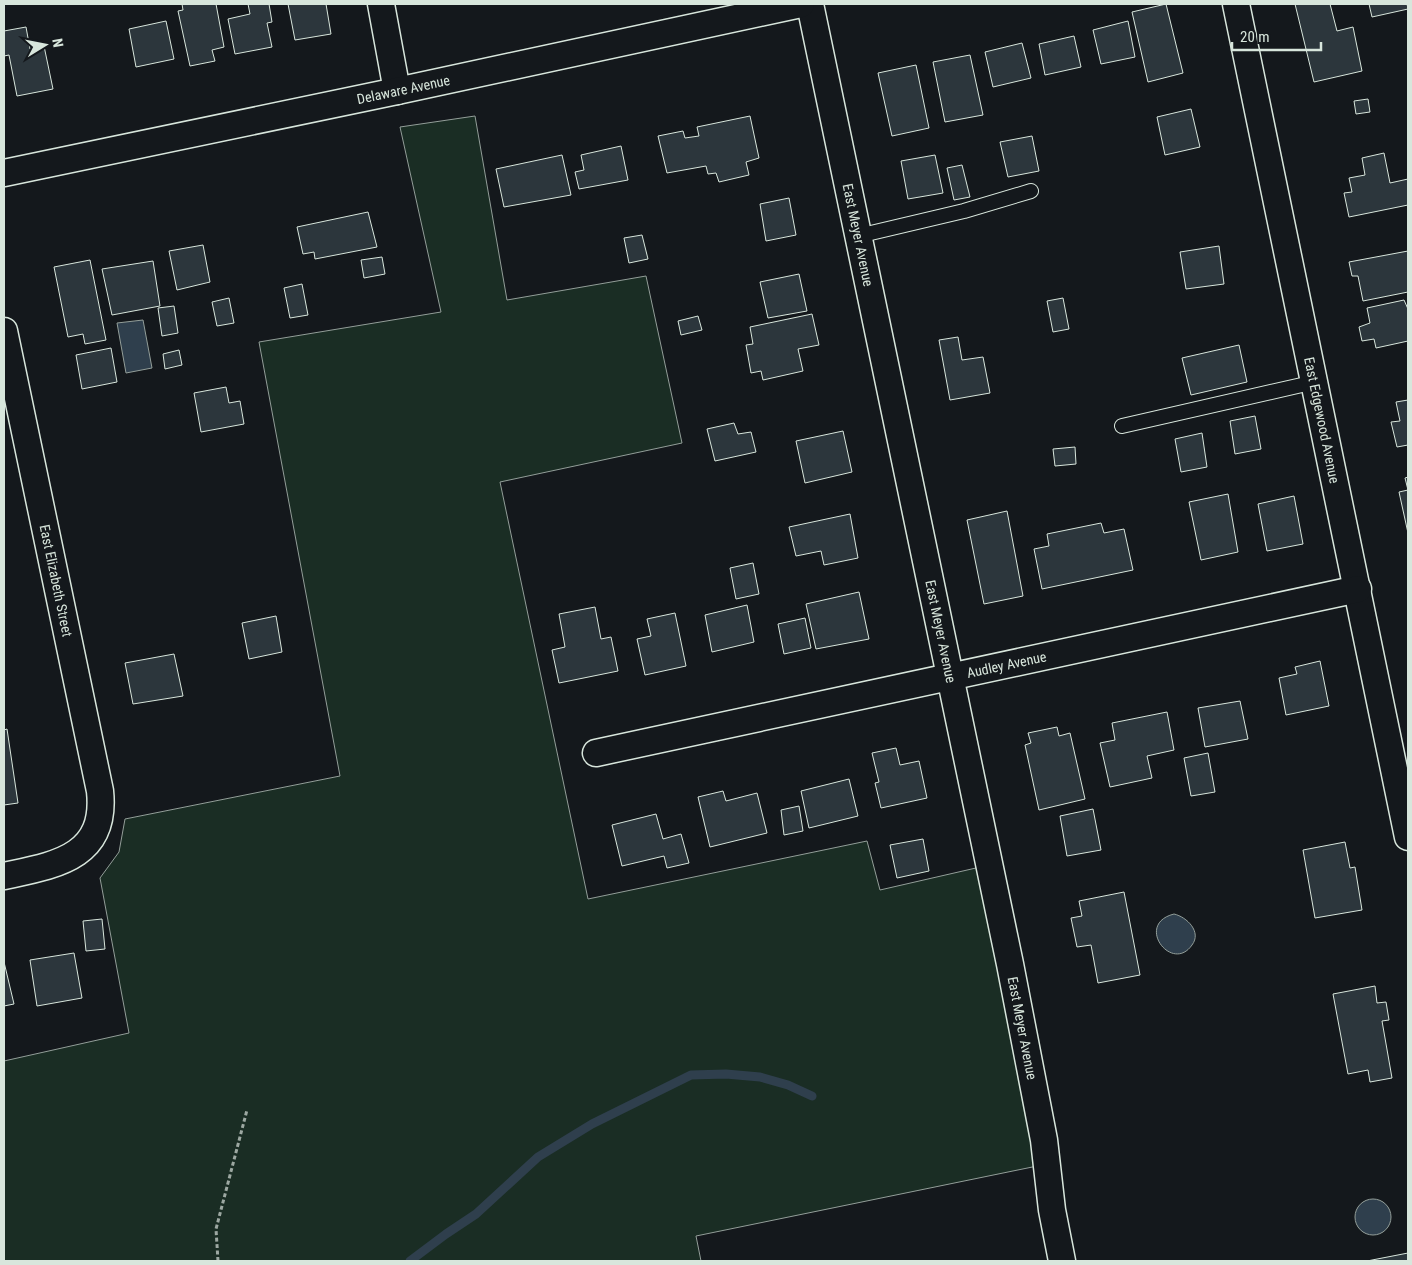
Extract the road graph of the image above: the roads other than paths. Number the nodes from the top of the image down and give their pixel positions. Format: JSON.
{"nodes":[{"id":1,"x":381,"y":4,"type":"edge"},
{"id":2,"x":801,"y":4,"type":"edge"},
{"id":3,"x":810,"y":4,"type":"edge"},
{"id":4,"x":1236,"y":4,"type":"edge"},
{"id":5,"x":397,"y":91,"type":"junction"},
{"id":6,"x":4,"y":173,"type":"edge"},
{"id":7,"x":1031,"y":191,"type":"dead end"},
{"id":8,"x":858,"y":236,"type":"junction"},
{"id":9,"x":4,"y":331,"type":"edge"},
{"id":10,"x":1315,"y":382,"type":"junction"},
{"id":11,"x":1122,"y":426,"type":"dead end"},
{"id":12,"x":1358,"y":590,"type":"junction"},
{"id":13,"x":949,"y":677,"type":"junction"},
{"id":14,"x":596,"y":753,"type":"dead end"},
{"id":15,"x":1408,"y":837,"type":"edge"},
{"id":16,"x":4,"y":876,"type":"edge"},
{"id":17,"x":1062,"y":1261,"type":"edge"}],
"edges":[{"from":1,"to":5,"type":"street"},
{"from":2,"to":5,"type":"street","name":"Delaware Avenue"},
{"from":3,"to":8,"type":"street","name":"East Meyer Avenue"},
{"from":4,"to":10,"type":"street","name":"East Edgewood Avenue"},
{"from":5,"to":6,"type":"street","name":"Delaware Avenue"},
{"from":7,"to":8,"type":"lane"},
{"from":8,"to":13,"type":"street","name":"East Meyer Avenue"},
{"from":9,"to":16,"type":"street","name":"East Elizabeth Street"},
{"from":10,"to":11,"type":"lane"},
{"from":10,"to":12,"type":"street","name":"East Edgewood Avenue"},
{"from":12,"to":13,"type":"street","name":"Audley Avenue"},
{"from":12,"to":15,"type":"street","name":"East Edgewood Avenue"},
{"from":13,"to":14,"type":"street","name":"Audley Avenue"},
{"from":13,"to":17,"type":"street","name":"East Meyer Avenue"}]}
